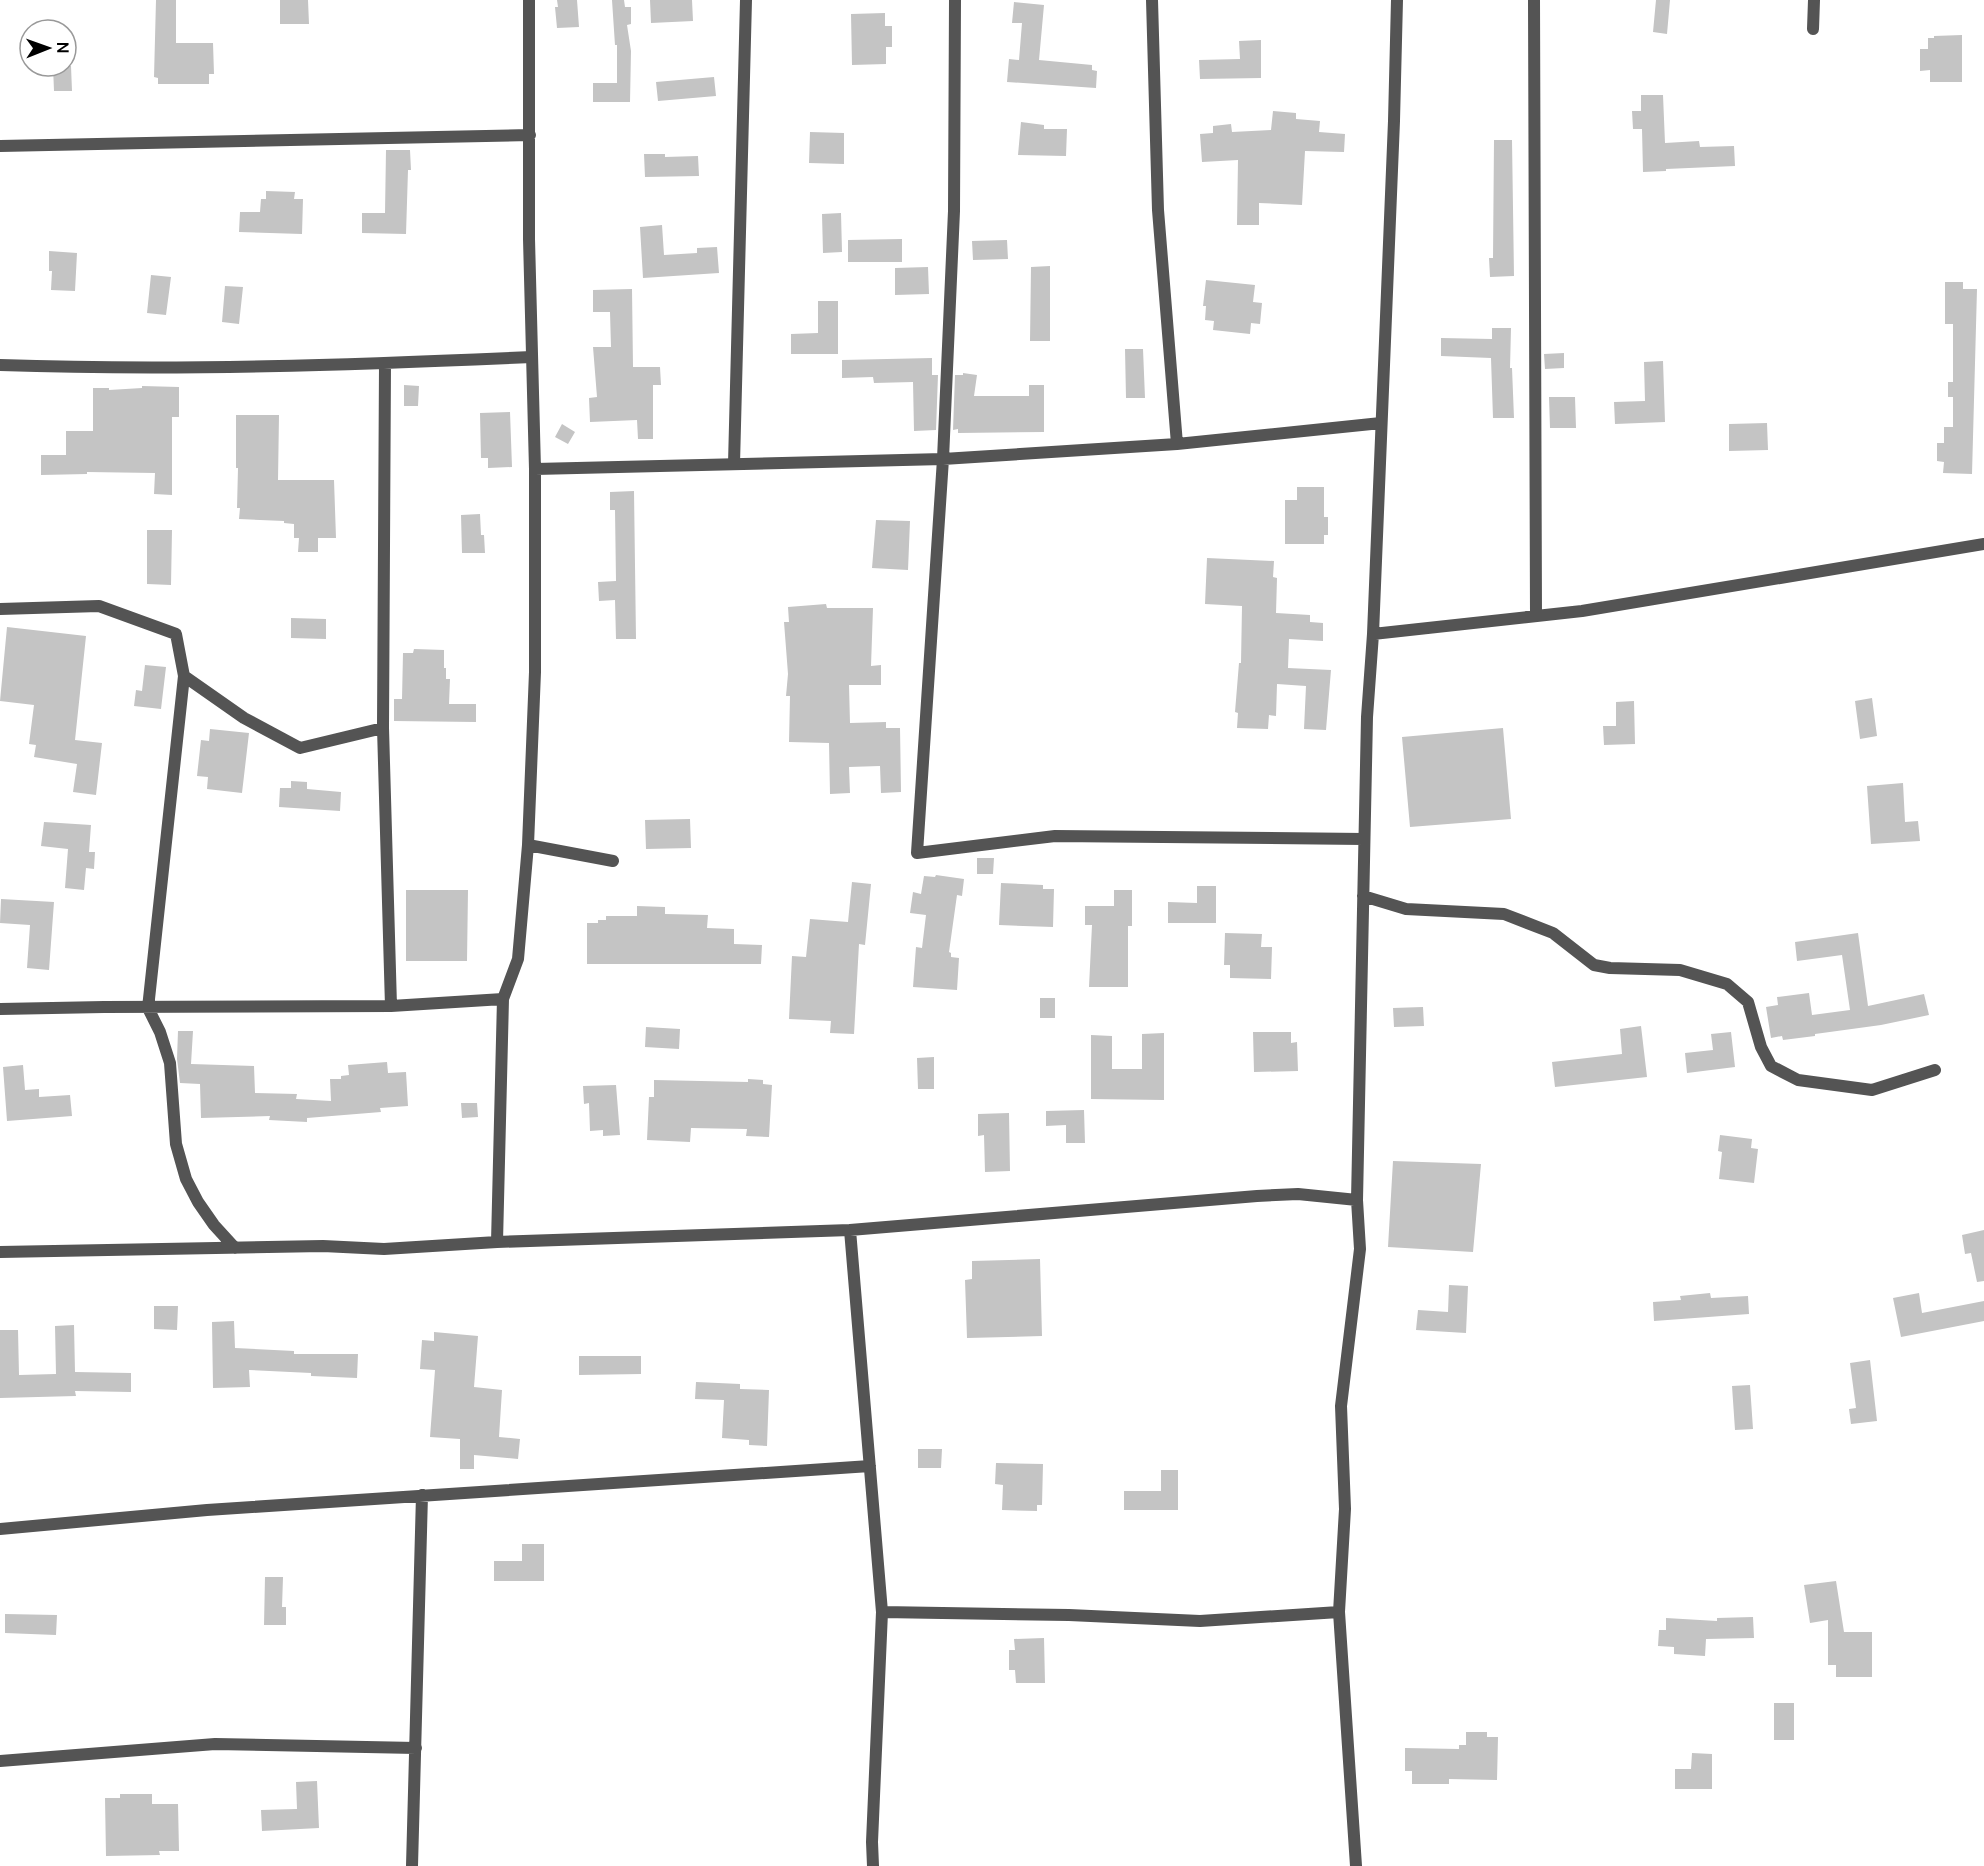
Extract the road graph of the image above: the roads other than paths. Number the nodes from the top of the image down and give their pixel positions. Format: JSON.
{"nodes":[{"id":1,"x":529,"y":0,"type":"edge"},
{"id":2,"x":746,"y":0,"type":"edge"},
{"id":3,"x":955,"y":0,"type":"edge"},
{"id":4,"x":1152,"y":0,"type":"edge"},
{"id":5,"x":1397,"y":0,"type":"edge"},
{"id":6,"x":1534,"y":0,"type":"edge"},
{"id":7,"x":1814,"y":0,"type":"edge"},
{"id":8,"x":1813,"y":29,"type":"dead end"},
{"id":9,"x":530,"y":135,"type":"junction"},
{"id":10,"x":0,"y":146,"type":"edge"},
{"id":11,"x":532,"y":357,"type":"junction"},
{"id":12,"x":385,"y":364,"type":"junction"},
{"id":13,"x":0,"y":365,"type":"edge"},
{"id":14,"x":1381,"y":423,"type":"junction"},
{"id":15,"x":1177,"y":444,"type":"junction"},
{"id":16,"x":942,"y":459,"type":"junction"},
{"id":17,"x":734,"y":464,"type":"junction"},
{"id":18,"x":535,"y":469,"type":"junction"},
{"id":19,"x":1984,"y":544,"type":"edge"},
{"id":20,"x":0,"y":609,"type":"edge"},
{"id":21,"x":1536,"y":616,"type":"junction"},
{"id":22,"x":1373,"y":634,"type":"junction"},
{"id":23,"x":184,"y":676,"type":"junction"},
{"id":24,"x":383,"y":728,"type":"junction"},
{"id":25,"x":1364,"y":839,"type":"junction"},
{"id":26,"x":528,"y":845,"type":"junction"},
{"id":27,"x":613,"y":861,"type":"dead end"},
{"id":28,"x":1363,"y":896,"type":"junction"},
{"id":29,"x":503,"y":999,"type":"junction"},
{"id":30,"x":391,"y":1006,"type":"junction"},
{"id":31,"x":148,"y":1008,"type":"junction"},
{"id":32,"x":0,"y":1009,"type":"edge"},
{"id":33,"x":1935,"y":1070,"type":"dead end"},
{"id":34,"x":1357,"y":1200,"type":"junction"},
{"id":35,"x":850,"y":1230,"type":"junction"},
{"id":36,"x":497,"y":1242,"type":"junction"},
{"id":37,"x":235,"y":1248,"type":"junction"},
{"id":38,"x":0,"y":1252,"type":"edge"},
{"id":39,"x":870,"y":1466,"type":"junction"},
{"id":40,"x":422,"y":1495,"type":"junction"},
{"id":41,"x":0,"y":1529,"type":"edge"},
{"id":42,"x":882,"y":1612,"type":"junction"},
{"id":43,"x":1339,"y":1612,"type":"junction"},
{"id":44,"x":416,"y":1748,"type":"junction"},
{"id":45,"x":0,"y":1761,"type":"edge"},
{"id":46,"x":412,"y":1866,"type":"edge"},
{"id":47,"x":873,"y":1866,"type":"edge"},
{"id":48,"x":1356,"y":1866,"type":"edge"}],
"edges":[{"from":1,"to":9,"type":"street"},
{"from":2,"to":17,"type":"street"},
{"from":3,"to":16,"type":"street"},
{"from":4,"to":15,"type":"street"},
{"from":5,"to":14,"type":"street"},
{"from":6,"to":21,"type":"street"},
{"from":7,"to":8,"type":"street"},
{"from":9,"to":10,"type":"street"},
{"from":9,"to":11,"type":"street"},
{"from":11,"to":12,"type":"street"},
{"from":11,"to":18,"type":"street"},
{"from":12,"to":13,"type":"street"},
{"from":12,"to":24,"type":"street"},
{"from":14,"to":15,"type":"street"},
{"from":14,"to":22,"type":"street"},
{"from":15,"to":16,"type":"street"},
{"from":16,"to":17,"type":"street"},
{"from":16,"to":25,"type":"street"},
{"from":17,"to":18,"type":"street"},
{"from":18,"to":26,"type":"street"},
{"from":19,"to":21,"type":"street"},
{"from":20,"to":23,"type":"street"},
{"from":21,"to":22,"type":"street"},
{"from":22,"to":25,"type":"street"},
{"from":23,"to":24,"type":"street"},
{"from":23,"to":31,"type":"street"},
{"from":24,"to":30,"type":"street"},
{"from":25,"to":28,"type":"street"},
{"from":26,"to":27,"type":"street"},
{"from":26,"to":29,"type":"street"},
{"from":28,"to":33,"type":"street"},
{"from":28,"to":34,"type":"street"},
{"from":29,"to":30,"type":"street"},
{"from":29,"to":36,"type":"street"},
{"from":30,"to":31,"type":"street"},
{"from":31,"to":32,"type":"street"},
{"from":31,"to":37,"type":"street"},
{"from":34,"to":35,"type":"street"},
{"from":34,"to":43,"type":"street"},
{"from":35,"to":36,"type":"street"},
{"from":35,"to":39,"type":"street"},
{"from":36,"to":37,"type":"street"},
{"from":37,"to":38,"type":"street"},
{"from":39,"to":40,"type":"street"},
{"from":39,"to":42,"type":"street"},
{"from":40,"to":41,"type":"street"},
{"from":40,"to":44,"type":"street"},
{"from":42,"to":43,"type":"street"},
{"from":42,"to":47,"type":"street"},
{"from":43,"to":48,"type":"street"},
{"from":44,"to":45,"type":"street"},
{"from":44,"to":46,"type":"street"}]}
